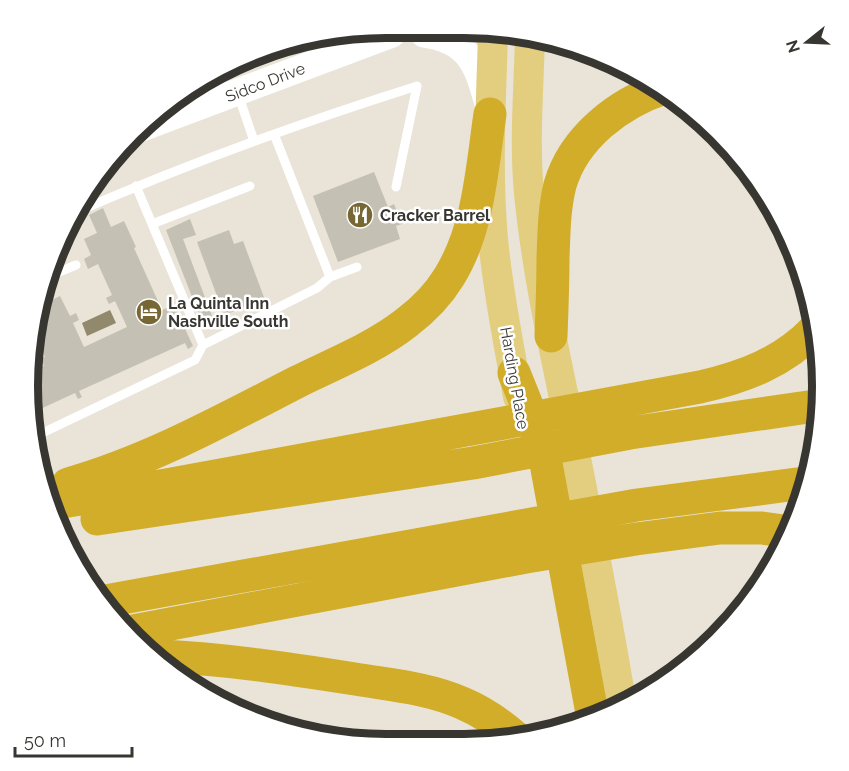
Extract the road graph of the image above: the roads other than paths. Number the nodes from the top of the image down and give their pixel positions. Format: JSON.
{"nodes":[{"id":1,"x":380,"y":38,"type":"edge"},
{"id":2,"x":445,"y":38,"type":"edge"},
{"id":3,"x":493,"y":39,"type":"edge"},
{"id":4,"x":530,"y":44,"type":"edge"},
{"id":5,"x":223,"y":88,"type":"edge"},
{"id":6,"x":652,"y":93,"type":"edge"},
{"id":7,"x":490,"y":114,"type":"junction"},
{"id":8,"x":165,"y":116,"type":"edge"},
{"id":9,"x":274,"y":134,"type":"junction"},
{"id":10,"x":254,"y":141,"type":"junction"},
{"id":11,"x":136,"y":186,"type":"junction"},
{"id":12,"x":250,"y":186,"type":"dead end"},
{"id":13,"x":396,"y":188,"type":"dead end"},
{"id":14,"x":86,"y":208,"type":"edge"},
{"id":15,"x":152,"y":224,"type":"junction"},
{"id":16,"x":76,"y":265,"type":"dead end"},
{"id":17,"x":357,"y":267,"type":"dead end"},
{"id":18,"x":56,"y":273,"type":"edge"},
{"id":19,"x":330,"y":277,"type":"junction"},
{"id":20,"x":551,"y":336,"type":"junction"},
{"id":21,"x":808,"y":336,"type":"edge"},
{"id":22,"x":203,"y":345,"type":"junction"},
{"id":23,"x":511,"y":359,"type":"joint"},
{"id":24,"x":811,"y":407,"type":"edge"},
{"id":25,"x":41,"y":434,"type":"edge"},
{"id":26,"x":797,"y":484,"type":"edge"},
{"id":27,"x":53,"y":489,"type":"edge"},
{"id":28,"x":58,"y":503,"type":"edge"},
{"id":29,"x":66,"y":524,"type":"edge"},
{"id":30,"x":780,"y":530,"type":"edge"},
{"id":31,"x":111,"y":600,"type":"edge"},
{"id":32,"x":137,"y":630,"type":"edge"},
{"id":33,"x":571,"y":639,"type":"junction"},
{"id":34,"x":167,"y":656,"type":"edge"},
{"id":35,"x":620,"y":696,"type":"edge"},
{"id":36,"x":591,"y":709,"type":"edge"},
{"id":37,"x":577,"y":714,"type":"edge"},
{"id":38,"x":508,"y":731,"type":"edge"}],
"edges":[{"from":1,"to":5,"type":"main road","name":"Sidco Drive"},
{"from":2,"to":7,"type":"main road"},
{"from":3,"to":7,"type":"main road","name":"Harding Place"},
{"from":4,"to":20,"type":"main road"},
{"from":5,"to":8,"type":"main road","name":"Sidco Drive"},
{"from":5,"to":10,"type":"lane"},
{"from":6,"to":20,"type":"highway"},
{"from":7,"to":23,"type":"main road","name":"Harding Place"},
{"from":7,"to":27,"type":"highway"},
{"from":9,"to":10,"type":"lane"},
{"from":9,"to":13,"type":"lane"},
{"from":9,"to":19,"type":"lane"},
{"from":10,"to":11,"type":"lane"},
{"from":11,"to":14,"type":"lane"},
{"from":11,"to":15,"type":"lane"},
{"from":12,"to":15,"type":"lane"},
{"from":15,"to":22,"type":"lane"},
{"from":16,"to":18,"type":"lane"},
{"from":17,"to":19,"type":"lane"},
{"from":19,"to":22,"type":"lane"},
{"from":20,"to":35,"type":"main road"},
{"from":21,"to":28,"type":"highway"},
{"from":22,"to":25,"type":"lane"},
{"from":23,"to":33,"type":"highway"},
{"from":24,"to":29,"type":"highway"},
{"from":26,"to":31,"type":"highway"},
{"from":30,"to":32,"type":"highway"},
{"from":33,"to":36,"type":"highway"},
{"from":33,"to":37,"type":"main road"},
{"from":34,"to":38,"type":"highway"}]}
